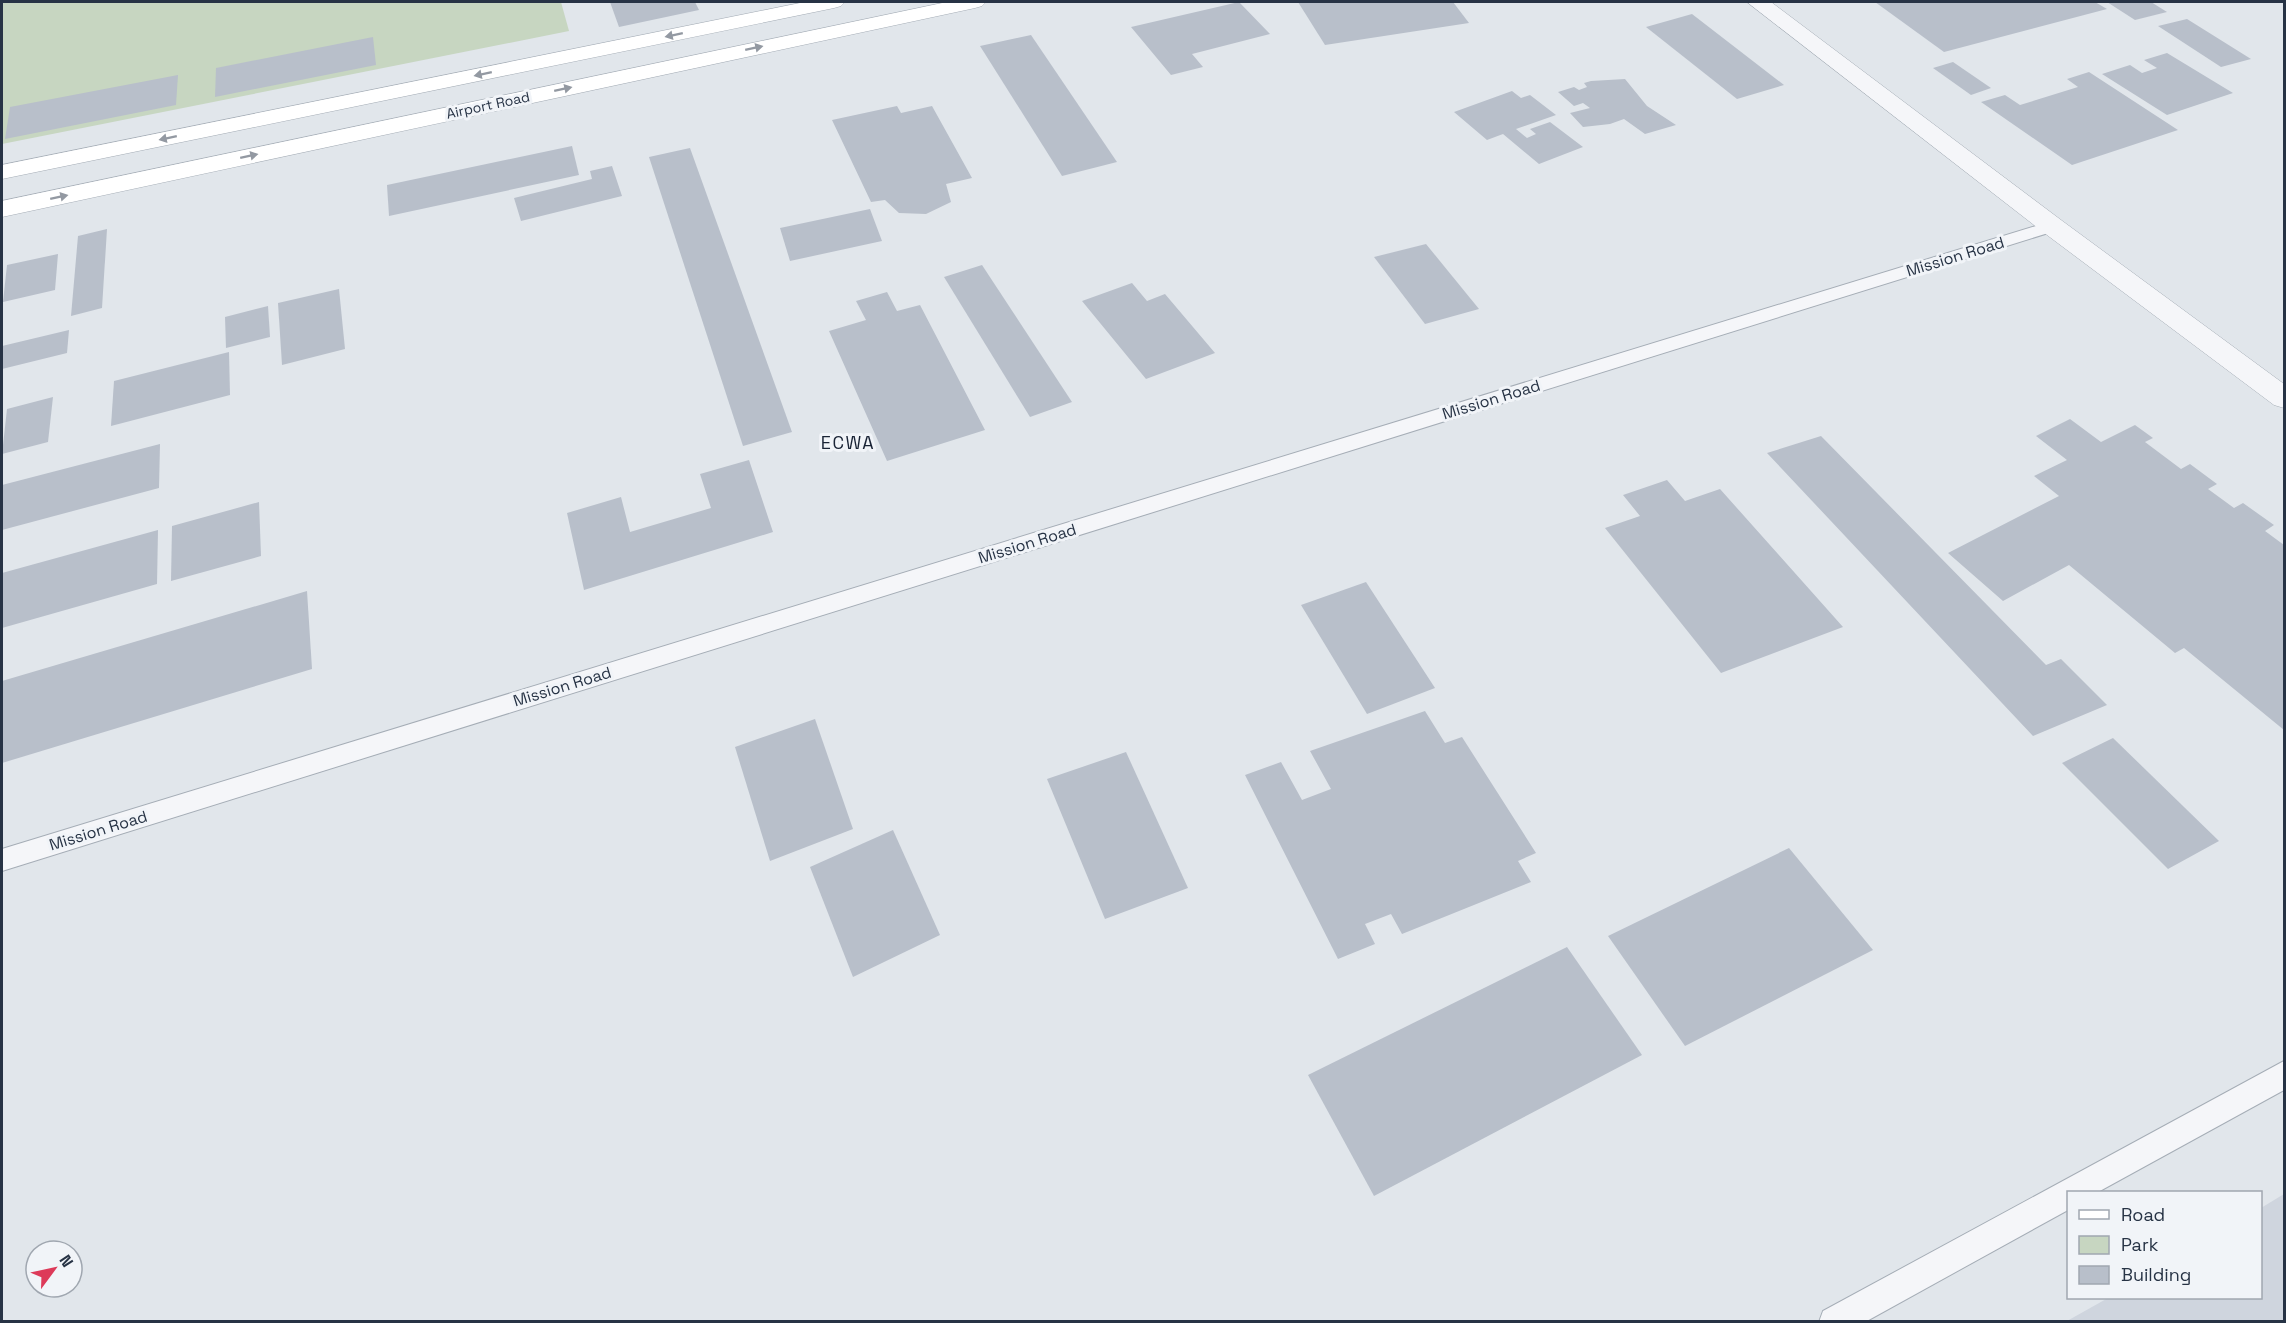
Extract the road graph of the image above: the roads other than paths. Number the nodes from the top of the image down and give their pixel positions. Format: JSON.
{"nodes":[{"id":1,"x":834,"y":2,"type":"edge"},
{"id":2,"x":975,"y":2,"type":"edge"},
{"id":3,"x":1758,"y":2,"type":"edge"},
{"id":4,"x":2,"y":172,"type":"edge"},
{"id":5,"x":2,"y":209,"type":"edge"},
{"id":6,"x":2052,"y":226,"type":"junction"},
{"id":7,"x":2284,"y":398,"type":"edge"},
{"id":8,"x":2,"y":860,"type":"edge"},
{"id":9,"x":2284,"y":1076,"type":"edge"},
{"id":10,"x":2073,"y":1191,"type":"edge"},
{"id":11,"x":2067,"y":1194,"type":"edge"},
{"id":12,"x":1834,"y":1322,"type":"edge"}],
"edges":[{"from":1,"to":4,"type":"main road","name":"Airport Road","one_way":true},
{"from":5,"to":2,"type":"main road","name":"Airport Road","one_way":true},
{"from":3,"to":6,"type":"street"},
{"from":6,"to":7,"type":"street"},
{"from":6,"to":8,"type":"lane","name":"Mission Road"},
{"from":9,"to":10,"type":"lane"},
{"from":11,"to":12,"type":"lane"}]}
